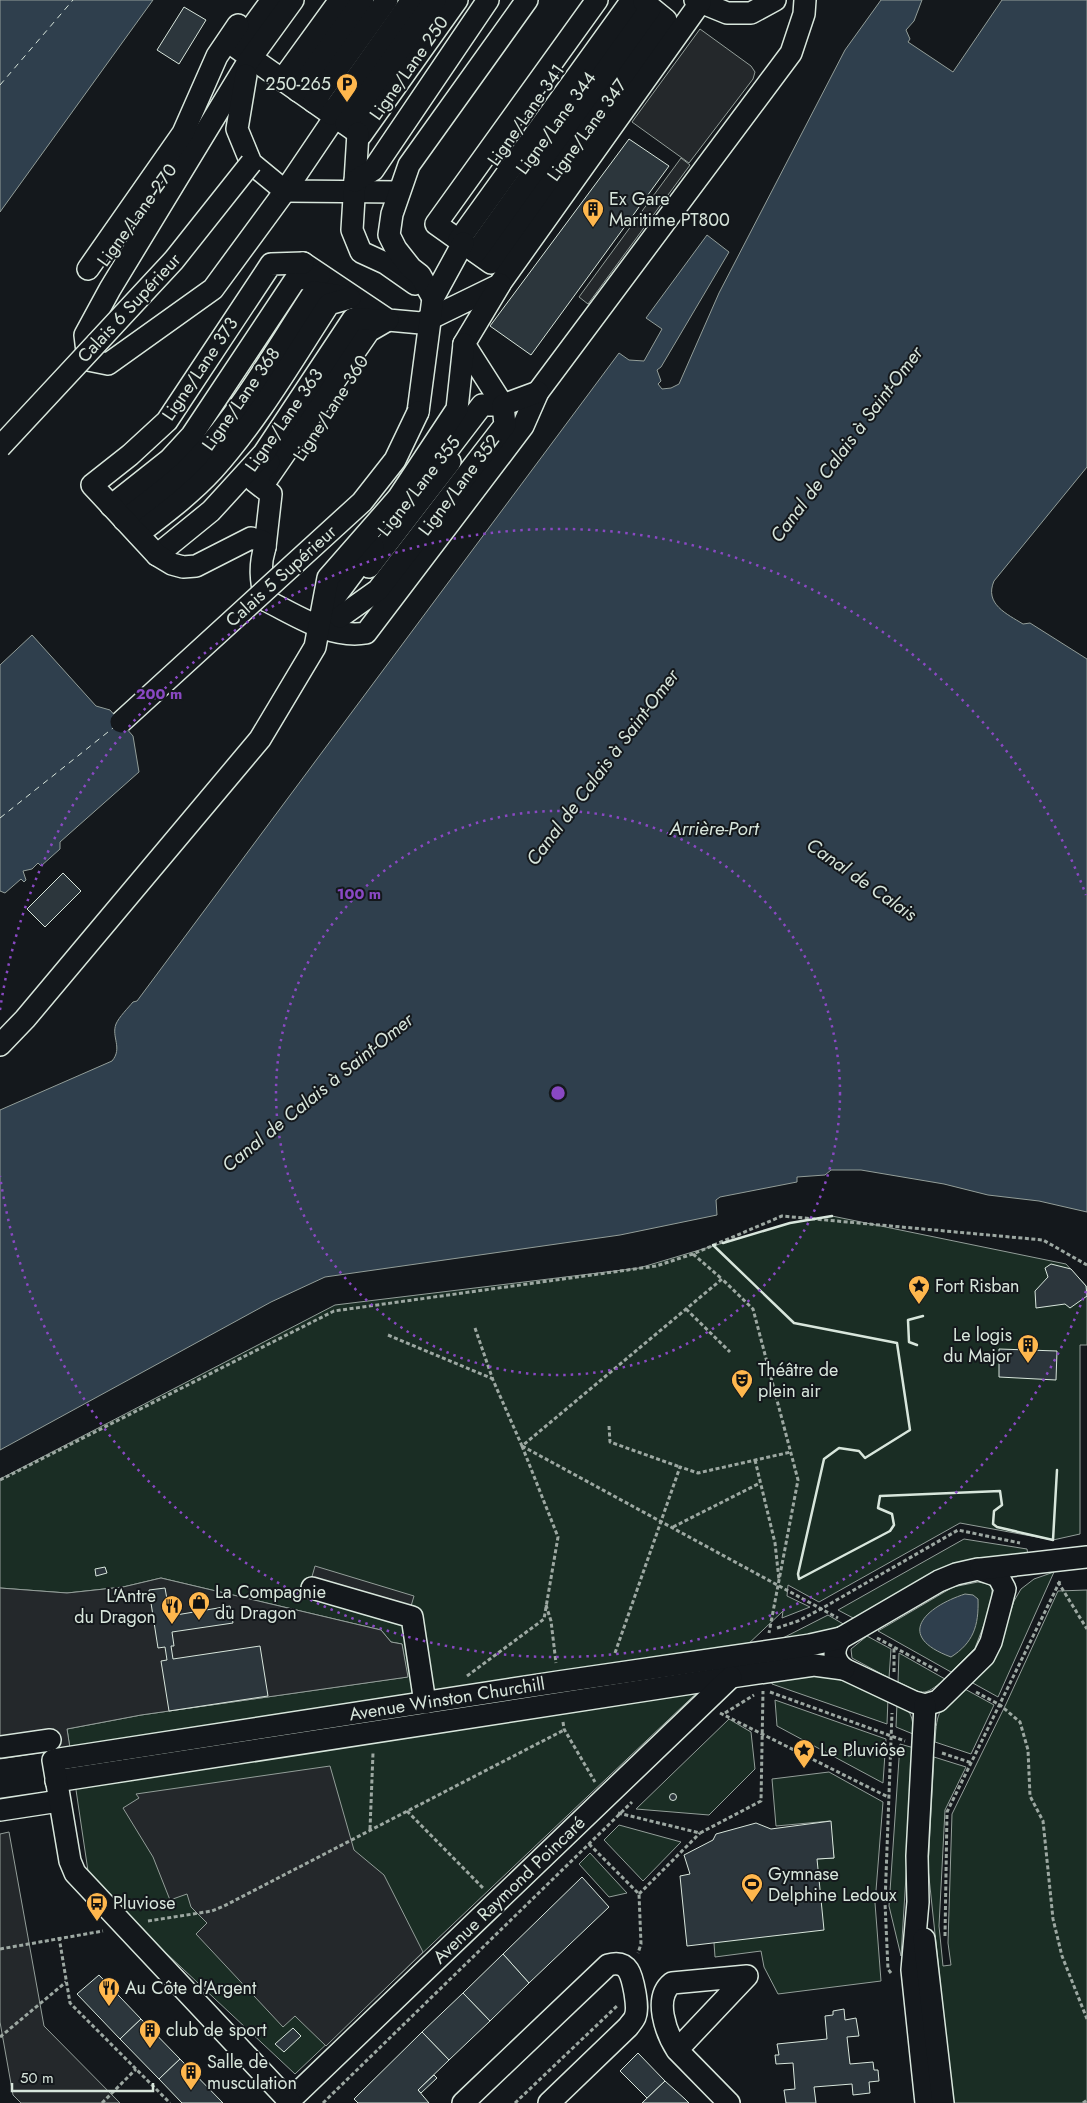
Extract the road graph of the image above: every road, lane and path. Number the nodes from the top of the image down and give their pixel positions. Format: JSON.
{"nodes":[{"id":1,"x":256,"y":0,"type":"edge"},
{"id":2,"x":272,"y":0,"type":"edge"},
{"id":3,"x":283,"y":0,"type":"edge"},
{"id":4,"x":293,"y":0,"type":"edge"},
{"id":5,"x":304,"y":0,"type":"edge"},
{"id":6,"x":328,"y":0,"type":"edge"},
{"id":7,"x":340,"y":0,"type":"edge"},
{"id":8,"x":352,"y":0,"type":"edge"},
{"id":9,"x":363,"y":0,"type":"edge"},
{"id":10,"x":375,"y":0,"type":"edge"},
{"id":11,"x":386,"y":0,"type":"edge"},
{"id":12,"x":400,"y":0,"type":"edge"},
{"id":13,"x":412,"y":0,"type":"edge"},
{"id":14,"x":424,"y":0,"type":"edge"},
{"id":15,"x":435,"y":0,"type":"edge"},
{"id":16,"x":445,"y":0,"type":"edge"},
{"id":17,"x":457,"y":0,"type":"edge"},
{"id":18,"x":488,"y":0,"type":"edge"},
{"id":19,"x":527,"y":0,"type":"edge"},
{"id":20,"x":597,"y":0,"type":"edge"},
{"id":21,"x":608,"y":0,"type":"edge"},
{"id":22,"x":620,"y":0,"type":"edge"},
{"id":23,"x":774,"y":0,"type":"edge"},
{"id":24,"x":805,"y":0,"type":"edge"},
{"id":25,"x":640,"y":1,"type":"edge"},
{"id":26,"x":697,"y":2,"type":"edge"},
{"id":27,"x":303,"y":94,"type":"junction"},
{"id":28,"x":251,"y":163,"type":"junction"},
{"id":29,"x":355,"y":186,"type":"junction"},
{"id":30,"x":285,"y":191,"type":"junction"},
{"id":31,"x":399,"y":192,"type":"junction"},
{"id":32,"x":467,"y":247,"type":"junction"},
{"id":33,"x":311,"y":269,"type":"junction"},
{"id":34,"x":110,"y":289,"type":"junction"},
{"id":35,"x":349,"y":305,"type":"junction"},
{"id":36,"x":432,"y":308,"type":"junction"},
{"id":37,"x":388,"y":320,"type":"junction"},
{"id":38,"x":464,"y":344,"type":"junction"},
{"id":39,"x":538,"y":392,"type":"junction"},
{"id":40,"x":503,"y":405,"type":"junction"},
{"id":41,"x":0,"y":447,"type":"edge"},
{"id":42,"x":125,"y":520,"type":"junction"},
{"id":43,"x":265,"y":547,"type":"junction"},
{"id":44,"x":326,"y":616,"type":"junction"},
{"id":45,"x":350,"y":636,"type":"junction"},
{"id":46,"x":315,"y":647,"type":"junction"},
{"id":47,"x":121,"y":722,"type":"dead end"},
{"id":48,"x":0,"y":1045,"type":"edge"},
{"id":49,"x":693,"y":1254,"type":"junction"},
{"id":50,"x":1087,"y":1266,"type":"edge"},
{"id":51,"x":722,"y":1279,"type":"junction"},
{"id":52,"x":686,"y":1309,"type":"junction"},
{"id":53,"x":475,"y":1328,"type":"dead end"},
{"id":54,"x":388,"y":1335,"type":"dead end"},
{"id":55,"x":730,"y":1352,"type":"dead end"},
{"id":56,"x":493,"y":1380,"type":"junction"},
{"id":57,"x":609,"y":1426,"type":"dead end"},
{"id":58,"x":522,"y":1446,"type":"junction"},
{"id":59,"x":791,"y":1452,"type":"junction"},
{"id":60,"x":755,"y":1460,"type":"junction"},
{"id":61,"x":680,"y":1466,"type":"junction"},
{"id":62,"x":0,"y":1480,"type":"edge"},
{"id":63,"x":760,"y":1483,"type":"junction"},
{"id":64,"x":660,"y":1521,"type":"junction"},
{"id":65,"x":672,"y":1528,"type":"junction"},
{"id":66,"x":1087,"y":1557,"type":"edge"},
{"id":67,"x":978,"y":1569,"type":"junction"},
{"id":68,"x":1063,"y":1570,"type":"junction"},
{"id":69,"x":1058,"y":1582,"type":"junction"},
{"id":70,"x":779,"y":1586,"type":"junction"},
{"id":71,"x":312,"y":1588,"type":"dead end"},
{"id":72,"x":1006,"y":1593,"type":"junction"},
{"id":73,"x":1087,"y":1629,"type":"edge"},
{"id":74,"x":770,"y":1631,"type":"dead end"},
{"id":75,"x":849,"y":1633,"type":"junction"},
{"id":76,"x":615,"y":1654,"type":"dead end"},
{"id":77,"x":844,"y":1669,"type":"junction"},
{"id":78,"x":466,"y":1677,"type":"dead end"},
{"id":79,"x":731,"y":1677,"type":"junction"},
{"id":80,"x":958,"y":1682,"type":"junction"},
{"id":81,"x":763,"y":1689,"type":"junction"},
{"id":82,"x":893,"y":1692,"type":"junction"},
{"id":83,"x":425,"y":1703,"type":"junction"},
{"id":84,"x":926,"y":1705,"type":"junction"},
{"id":85,"x":1000,"y":1705,"type":"junction"},
{"id":86,"x":723,"y":1714,"type":"junction"},
{"id":87,"x":716,"y":1720,"type":"dead end"},
{"id":88,"x":564,"y":1730,"type":"dead end"},
{"id":89,"x":762,"y":1733,"type":"junction"},
{"id":90,"x":891,"y":1736,"type":"junction"},
{"id":91,"x":0,"y":1747,"type":"edge"},
{"id":92,"x":923,"y":1747,"type":"junction"},
{"id":93,"x":52,"y":1750,"type":"junction"},
{"id":94,"x":374,"y":1753,"type":"dead end"},
{"id":95,"x":972,"y":1763,"type":"junction"},
{"id":96,"x":58,"y":1791,"type":"junction"},
{"id":97,"x":888,"y":1797,"type":"junction"},
{"id":98,"x":633,"y":1801,"type":"dead end"},
{"id":99,"x":0,"y":1810,"type":"edge"},
{"id":100,"x":407,"y":1811,"type":"junction"},
{"id":101,"x":619,"y":1815,"type":"junction"},
{"id":102,"x":370,"y":1830,"type":"junction"},
{"id":103,"x":700,"y":1833,"type":"junction"},
{"id":104,"x":589,"y":1844,"type":"junction"},
{"id":105,"x":639,"y":1894,"type":"junction"},
{"id":106,"x":497,"y":1902,"type":"junction"},
{"id":107,"x":918,"y":1902,"type":"junction"},
{"id":108,"x":126,"y":1927,"type":"junction"},
{"id":109,"x":59,"y":1937,"type":"junction"},
{"id":110,"x":945,"y":1938,"type":"dead end"},
{"id":111,"x":0,"y":1949,"type":"edge"},
{"id":112,"x":66,"y":1982,"type":"junction"},
{"id":113,"x":634,"y":1983,"type":"junction"},
{"id":114,"x":914,"y":1997,"type":"junction"},
{"id":115,"x":1087,"y":2019,"type":"edge"},
{"id":116,"x":0,"y":2037,"type":"edge"},
{"id":117,"x":677,"y":2050,"type":"dead end"},
{"id":118,"x":136,"y":2069,"type":"junction"},
{"id":119,"x":1087,"y":2100,"type":"edge"},
{"id":120,"x":289,"y":2102,"type":"edge"},
{"id":121,"x":102,"y":2103,"type":"edge"},
{"id":122,"x":170,"y":2103,"type":"edge"},
{"id":123,"x":322,"y":2103,"type":"edge"},
{"id":124,"x":463,"y":2103,"type":"edge"},
{"id":125,"x":515,"y":2103,"type":"edge"},
{"id":126,"x":549,"y":2103,"type":"edge"},
{"id":127,"x":729,"y":2103,"type":"edge"},
{"id":128,"x":926,"y":2103,"type":"edge"},
{"id":129,"x":943,"y":2103,"type":"edge"},
{"id":130,"x":1083,"y":2103,"type":"edge"}],
"edges":[{"from":1,"to":34,"type":"street","name":"Ligne/Lane 270"},
{"from":2,"to":27,"type":"street"},
{"from":3,"to":27,"type":"street"},
{"from":4,"to":27,"type":"street"},
{"from":5,"to":27,"type":"street"},
{"from":6,"to":27,"type":"street"},
{"from":7,"to":27,"type":"street"},
{"from":8,"to":27,"type":"street"},
{"from":9,"to":27,"type":"street"},
{"from":10,"to":27,"type":"street"},
{"from":11,"to":27,"type":"street"},
{"from":12,"to":27,"type":"street"},
{"from":13,"to":27,"type":"street"},
{"from":14,"to":27,"type":"street"},
{"from":15,"to":27,"type":"street"},
{"from":16,"to":27,"type":"street"},
{"from":17,"to":27,"type":"street","name":"Ligne/Lane 250"},
{"from":18,"to":29,"type":"street"},
{"from":19,"to":31,"type":"street"},
{"from":20,"to":32,"type":"street"},
{"from":21,"to":32,"type":"street","name":"Ligne/Lane 341"},
{"from":22,"to":32,"type":"street"},
{"from":23,"to":26,"type":"street"},
{"from":24,"to":39,"type":"street"},
{"from":25,"to":32,"type":"street"},
{"from":25,"to":32,"type":"street"},
{"from":26,"to":32,"type":"street"},
{"from":27,"to":28,"type":"street"},
{"from":27,"to":29,"type":"street"},
{"from":27,"to":30,"type":"street"},
{"from":27,"to":34,"type":"street"},
{"from":28,"to":30,"type":"street"},
{"from":28,"to":41,"type":"street","name":"Calais 6 Supérieur","bridge":true},
{"from":29,"to":30,"type":"street"},
{"from":29,"to":31,"type":"street"},
{"from":29,"to":36,"type":"street"},
{"from":30,"to":34,"type":"street"},
{"from":31,"to":36,"type":"street"},
{"from":32,"to":36,"type":"street"},
{"from":32,"to":36,"type":"street"},
{"from":32,"to":38,"type":"street"},
{"from":33,"to":35,"type":"street"},
{"from":33,"to":42,"type":"street"},
{"from":33,"to":42,"type":"street"},
{"from":35,"to":37,"type":"street"},
{"from":35,"to":42,"type":"street"},
{"from":35,"to":42,"type":"street","name":"Ligne/Lane 368"},
{"from":36,"to":37,"type":"street"},
{"from":36,"to":47,"type":"street","name":"Calais 5 Supérieur","bridge":true},
{"from":37,"to":42,"type":"street","name":"Ligne/Lane 363"},
{"from":37,"to":43,"type":"street","name":"Ligne/Lane 360"},
{"from":38,"to":40,"type":"street"},
{"from":38,"to":44,"type":"street"},
{"from":39,"to":40,"type":"street"},
{"from":39,"to":45,"type":"street"},
{"from":40,"to":44,"type":"street"},
{"from":40,"to":44,"type":"street","name":"Ligne/Lane 352"},
{"from":42,"to":43,"type":"street"},
{"from":43,"to":44,"type":"street"},
{"from":44,"to":45,"type":"street"},
{"from":44,"to":46,"type":"street"},
{"from":45,"to":46,"type":"street"},
{"from":46,"to":48,"type":"street"},
{"from":49,"to":50,"type":"path"},
{"from":49,"to":51,"type":"path"},
{"from":49,"to":62,"type":"path"},
{"from":51,"to":52,"type":"path"},
{"from":51,"to":59,"type":"path"},
{"from":52,"to":55,"type":"path"},
{"from":52,"to":58,"type":"path"},
{"from":53,"to":56,"type":"path"},
{"from":54,"to":56,"type":"path"},
{"from":56,"to":58,"type":"path"},
{"from":57,"to":61,"type":"path"},
{"from":58,"to":64,"type":"path"},
{"from":58,"to":78,"type":"path"},
{"from":59,"to":60,"type":"path"},
{"from":59,"to":70,"type":"path"},
{"from":60,"to":61,"type":"path"},
{"from":60,"to":63,"type":"path"},
{"from":61,"to":64,"type":"path"},
{"from":63,"to":65,"type":"path"},
{"from":63,"to":70,"type":"path"},
{"from":64,"to":65,"type":"path"},
{"from":64,"to":76,"type":"path"},
{"from":65,"to":70,"type":"path"},
{"from":66,"to":68,"type":"street"},
{"from":67,"to":68,"type":"street","name":"Avenue Winston Churchill"},
{"from":67,"to":72,"type":"street"},
{"from":67,"to":75,"type":"street","name":"Avenue Winston Churchill"},
{"from":68,"to":69,"type":"path"},
{"from":68,"to":72,"type":"street"},
{"from":69,"to":73,"type":"path"},
{"from":69,"to":85,"type":"path"},
{"from":70,"to":74,"type":"path"},
{"from":70,"to":75,"type":"path"},
{"from":71,"to":83,"type":"street"},
{"from":72,"to":80,"type":"street"},
{"from":75,"to":77,"type":"street"},
{"from":75,"to":80,"type":"path"},
{"from":75,"to":83,"type":"street","name":"Avenue Winston Churchill"},
{"from":77,"to":79,"type":"street","name":"Avenue Winston Churchill"},
{"from":77,"to":82,"type":"street","name":"Avenue Winston Churchill"},
{"from":79,"to":96,"type":"street","name":"Avenue Winston Churchill"},
{"from":79,"to":106,"type":"street","name":"Avenue Raymond Poincaré"},
{"from":80,"to":84,"type":"street"},
{"from":80,"to":85,"type":"path"},
{"from":81,"to":86,"type":"path"},
{"from":81,"to":89,"type":"path"},
{"from":81,"to":90,"type":"path"},
{"from":82,"to":84,"type":"street","name":"Avenue Winston Churchill"},
{"from":82,"to":90,"type":"path"},
{"from":83,"to":93,"type":"street","name":"Avenue Winston Churchill"},
{"from":84,"to":92,"type":"street"},
{"from":85,"to":95,"type":"path"},
{"from":85,"to":115,"type":"path"},
{"from":86,"to":87,"type":"path"},
{"from":86,"to":89,"type":"path"},
{"from":88,"to":100,"type":"path"},
{"from":89,"to":97,"type":"path"},
{"from":89,"to":103,"type":"path"},
{"from":90,"to":92,"type":"path"},
{"from":90,"to":97,"type":"path"},
{"from":91,"to":93,"type":"street","name":"Avenue Winston Churchill"},
{"from":92,"to":95,"type":"path"},
{"from":92,"to":107,"type":"street"},
{"from":93,"to":96,"type":"street"},
{"from":94,"to":102,"type":"path"},
{"from":95,"to":110,"type":"path"},
{"from":96,"to":99,"type":"street","name":"Avenue Winston Churchill"},
{"from":96,"to":108,"type":"street"},
{"from":97,"to":114,"type":"path"},
{"from":98,"to":101,"type":"path"},
{"from":100,"to":102,"type":"path"},
{"from":100,"to":106,"type":"path"},
{"from":101,"to":103,"type":"path"},
{"from":101,"to":104,"type":"path"},
{"from":102,"to":108,"type":"path"},
{"from":103,"to":105,"type":"path"},
{"from":104,"to":105,"type":"path"},
{"from":104,"to":123,"type":"path"},
{"from":105,"to":113,"type":"path"},
{"from":106,"to":120,"type":"street","name":"Avenue Raymond Poincaré"},
{"from":107,"to":114,"type":"street"},
{"from":107,"to":129,"type":"street"},
{"from":108,"to":109,"type":"path"},
{"from":108,"to":120,"type":"street"},
{"from":109,"to":111,"type":"path"},
{"from":109,"to":112,"type":"path"},
{"from":112,"to":116,"type":"path"},
{"from":112,"to":118,"type":"path"},
{"from":113,"to":124,"type":"street"},
{"from":113,"to":125,"type":"path"},
{"from":113,"to":126,"type":"street"},
{"from":114,"to":128,"type":"street"},
{"from":117,"to":127,"type":"street"},
{"from":118,"to":121,"type":"path"},
{"from":118,"to":122,"type":"path"},
{"from":119,"to":130,"type":"path"}]}
